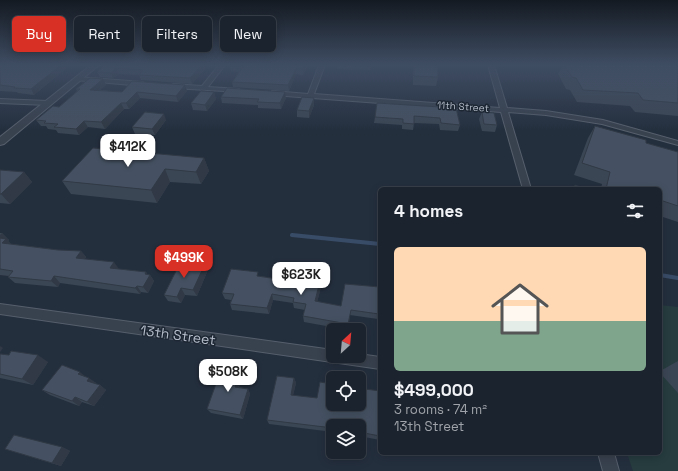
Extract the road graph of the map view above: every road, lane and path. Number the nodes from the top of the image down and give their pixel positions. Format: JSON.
{"nodes":[{"id":1,"x":67,"y":87,"type":"edge"},
{"id":2,"x":186,"y":87,"type":"edge"},
{"id":3,"x":313,"y":87,"type":"edge"},
{"id":4,"x":497,"y":87,"type":"edge"},
{"id":5,"x":204,"y":88,"type":"joint"},
{"id":6,"x":250,"y":92,"type":"edge"},
{"id":7,"x":265,"y":93,"type":"edge"},
{"id":8,"x":310,"y":96,"type":"junction"},
{"id":9,"x":0,"y":101,"type":"edge"},
{"id":10,"x":48,"y":103,"type":"junction"},
{"id":11,"x":503,"y":109,"type":"junction"},
{"id":12,"x":0,"y":142,"type":"edge"},
{"id":13,"x":678,"y":143,"type":"edge"},
{"id":14,"x":526,"y":187,"type":"edge"},
{"id":15,"x":0,"y":309,"type":"edge"},
{"id":16,"x":378,"y":363,"type":"edge"},
{"id":17,"x":607,"y":455,"type":"edge"},
{"id":18,"x":611,"y":471,"type":"edge"}],
"edges":[{"from":1,"to":10,"type":"street"},
{"from":2,"to":5,"type":"street"},
{"from":3,"to":8,"type":"street"},
{"from":4,"to":11,"type":"street"},
{"from":5,"to":6,"type":"street"},
{"from":7,"to":8,"type":"street","name":"11th Street"},
{"from":8,"to":11,"type":"street","name":"11th Street"},
{"from":9,"to":10,"type":"street"},
{"from":10,"to":12,"type":"street"},
{"from":11,"to":13,"type":"street","name":"11th Street"},
{"from":11,"to":14,"type":"street"},
{"from":15,"to":16,"type":"street","name":"13th Street"},
{"from":17,"to":18,"type":"street"}]}
